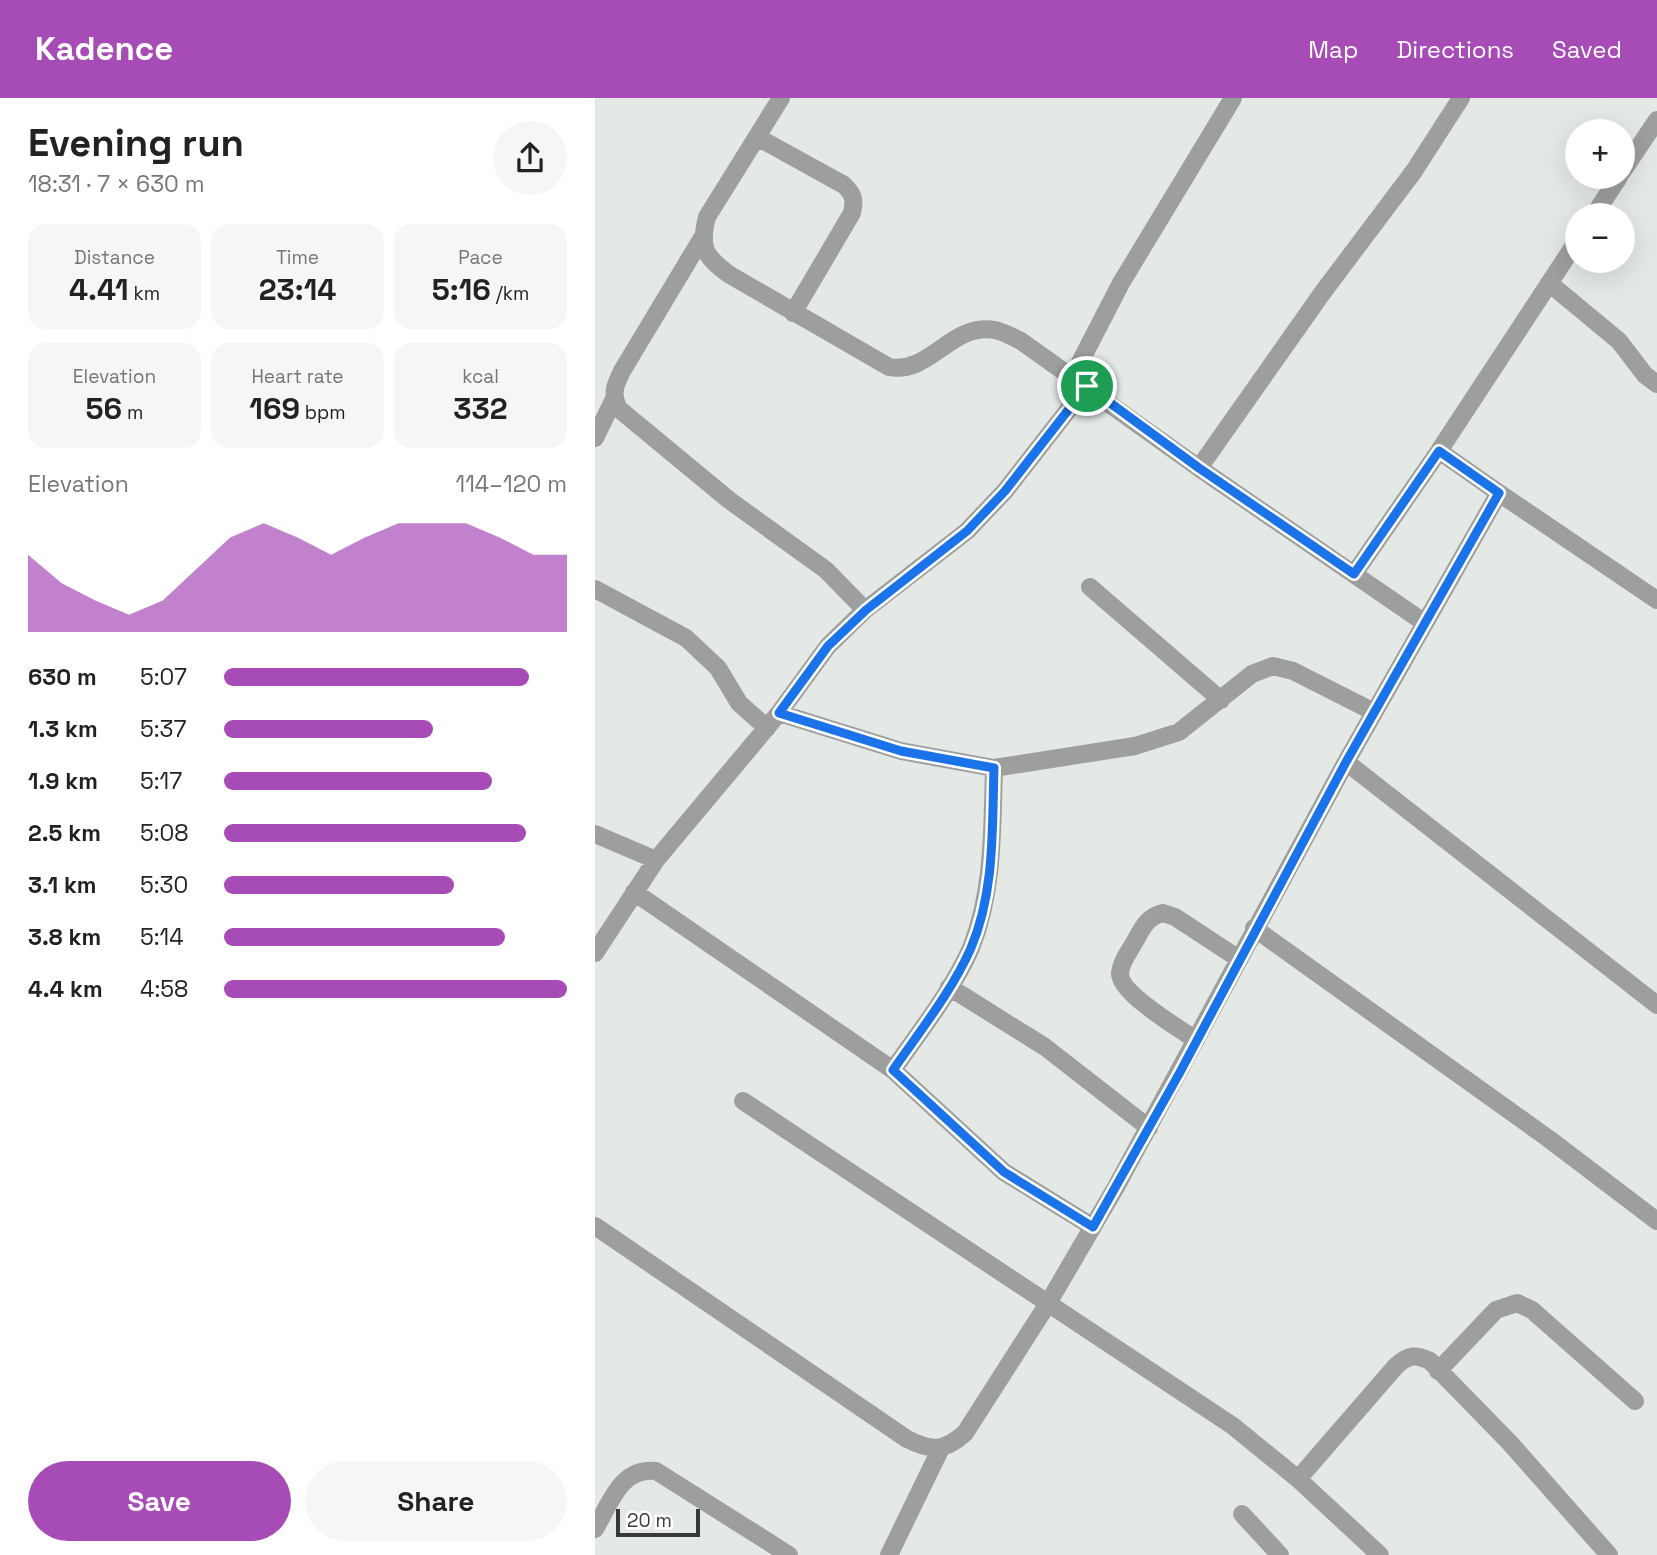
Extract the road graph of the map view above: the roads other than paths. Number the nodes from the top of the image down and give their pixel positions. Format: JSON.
{"nodes":[{"id":1,"x":781,"y":98,"type":"edge"},
{"id":2,"x":1233,"y":98,"type":"edge"},
{"id":3,"x":1459,"y":99,"type":"edge"},
{"id":4,"x":1657,"y":120,"type":"edge"},
{"id":5,"x":757,"y":137,"type":"junction"},
{"id":6,"x":1650,"y":144,"type":"edge"},
{"id":7,"x":1635,"y":159,"type":"edge"},
{"id":8,"x":702,"y":238,"type":"junction"},
{"id":9,"x":1565,"y":259,"type":"edge"},
{"id":10,"x":1549,"y":283,"type":"junction"},
{"id":11,"x":793,"y":313,"type":"junction"},
{"id":12,"x":1080,"y":381,"type":"junction"},
{"id":13,"x":1657,"y":384,"type":"edge"},
{"id":14,"x":614,"y":399,"type":"junction"},
{"id":15,"x":595,"y":439,"type":"edge"},
{"id":16,"x":1439,"y":451,"type":"junction"},
{"id":17,"x":1199,"y":468,"type":"junction"},
{"id":18,"x":1499,"y":493,"type":"junction"},
{"id":19,"x":1354,"y":574,"type":"junction"},
{"id":20,"x":1090,"y":587,"type":"dead end"},
{"id":21,"x":595,"y":589,"type":"edge"},
{"id":22,"x":1657,"y":600,"type":"edge"},
{"id":23,"x":866,"y":610,"type":"junction"},
{"id":24,"x":1425,"y":623,"type":"junction"},
{"id":25,"x":1221,"y":700,"type":"junction"},
{"id":26,"x":1374,"y":712,"type":"junction"},
{"id":27,"x":779,"y":713,"type":"junction"},
{"id":28,"x":767,"y":728,"type":"junction"},
{"id":29,"x":1346,"y":762,"type":"junction"},
{"id":30,"x":994,"y":768,"type":"junction"},
{"id":31,"x":595,"y":834,"type":"edge"},
{"id":32,"x":656,"y":860,"type":"junction"},
{"id":33,"x":635,"y":892,"type":"junction"},
{"id":34,"x":1254,"y":928,"type":"junction"},
{"id":35,"x":595,"y":953,"type":"edge"},
{"id":36,"x":1239,"y":958,"type":"junction"},
{"id":37,"x":949,"y":987,"type":"junction"},
{"id":38,"x":1657,"y":1006,"type":"edge"},
{"id":39,"x":1196,"y":1041,"type":"junction"},
{"id":40,"x":893,"y":1070,"type":"junction"},
{"id":41,"x":743,"y":1101,"type":"dead end"},
{"id":42,"x":1149,"y":1128,"type":"junction"},
{"id":43,"x":1657,"y":1221,"type":"edge"},
{"id":44,"x":595,"y":1226,"type":"edge"},
{"id":45,"x":1093,"y":1227,"type":"junction"},
{"id":46,"x":1047,"y":1305,"type":"junction"},
{"id":47,"x":1438,"y":1371,"type":"junction"},
{"id":48,"x":1635,"y":1401,"type":"dead end"},
{"id":49,"x":940,"y":1450,"type":"junction"},
{"id":50,"x":1298,"y":1479,"type":"junction"},
{"id":51,"x":1242,"y":1514,"type":"dead end"},
{"id":52,"x":595,"y":1529,"type":"edge"},
{"id":53,"x":789,"y":1555,"type":"edge"},
{"id":54,"x":889,"y":1555,"type":"edge"},
{"id":55,"x":1280,"y":1555,"type":"edge"},
{"id":56,"x":1380,"y":1555,"type":"edge"},
{"id":57,"x":1609,"y":1555,"type":"edge"}],
"edges":[{"from":1,"to":5,"type":"street"},
{"from":2,"to":12,"type":"street"},
{"from":3,"to":17,"type":"street"},
{"from":4,"to":6,"type":"street"},
{"from":5,"to":8,"type":"street"},
{"from":5,"to":11,"type":"street"},
{"from":6,"to":7,"type":"street"},
{"from":8,"to":11,"type":"street"},
{"from":8,"to":14,"type":"street"},
{"from":9,"to":10,"type":"street"},
{"from":10,"to":13,"type":"street"},
{"from":10,"to":16,"type":"street"},
{"from":11,"to":12,"type":"street"},
{"from":12,"to":17,"type":"street"},
{"from":12,"to":23,"type":"street"},
{"from":14,"to":15,"type":"street"},
{"from":14,"to":23,"type":"street"},
{"from":16,"to":18,"type":"street"},
{"from":16,"to":19,"type":"street"},
{"from":17,"to":19,"type":"street"},
{"from":18,"to":22,"type":"street"},
{"from":18,"to":24,"type":"street"},
{"from":19,"to":24,"type":"street"},
{"from":20,"to":25,"type":"street"},
{"from":21,"to":28,"type":"street"},
{"from":23,"to":27,"type":"street"},
{"from":24,"to":26,"type":"street"},
{"from":25,"to":26,"type":"street"},
{"from":25,"to":30,"type":"street"},
{"from":26,"to":29,"type":"street"},
{"from":27,"to":28,"type":"street"},
{"from":27,"to":30,"type":"street"},
{"from":28,"to":32,"type":"street"},
{"from":29,"to":34,"type":"street"},
{"from":29,"to":38,"type":"street"},
{"from":30,"to":37,"type":"street"},
{"from":31,"to":32,"type":"street"},
{"from":32,"to":33,"type":"street"},
{"from":33,"to":35,"type":"street"},
{"from":33,"to":40,"type":"street"},
{"from":34,"to":36,"type":"street"},
{"from":34,"to":43,"type":"street"},
{"from":36,"to":39,"type":"street"},
{"from":36,"to":39,"type":"street"},
{"from":37,"to":40,"type":"street"},
{"from":37,"to":42,"type":"street"},
{"from":39,"to":42,"type":"street"},
{"from":40,"to":45,"type":"street"},
{"from":41,"to":46,"type":"street"},
{"from":42,"to":45,"type":"street"},
{"from":44,"to":49,"type":"street"},
{"from":45,"to":46,"type":"street"},
{"from":46,"to":49,"type":"street"},
{"from":46,"to":50,"type":"street"},
{"from":47,"to":48,"type":"street"},
{"from":47,"to":50,"type":"street"},
{"from":47,"to":57,"type":"street"},
{"from":49,"to":54,"type":"street"},
{"from":50,"to":56,"type":"street"},
{"from":51,"to":55,"type":"street"},
{"from":52,"to":53,"type":"street"}]}
